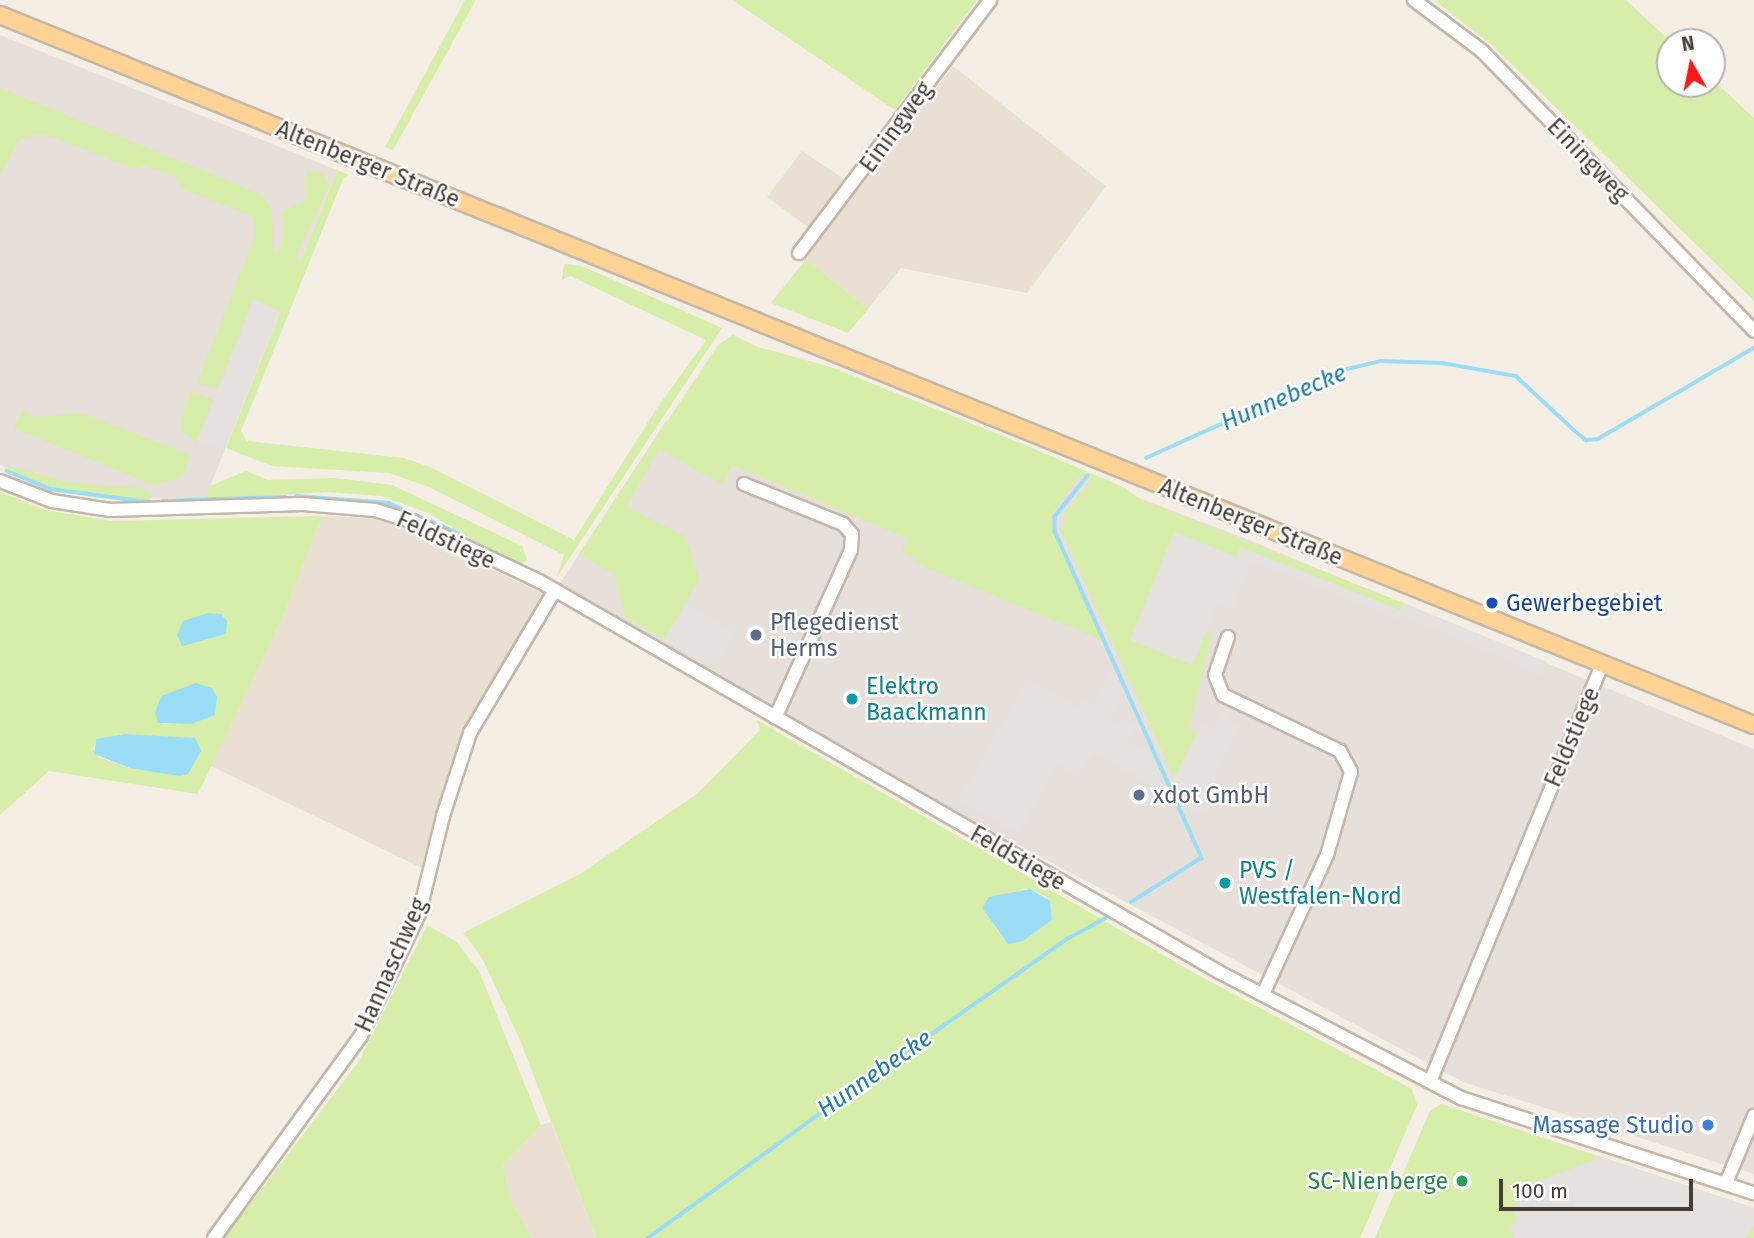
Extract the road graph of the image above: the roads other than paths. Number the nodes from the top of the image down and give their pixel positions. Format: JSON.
{"nodes":[{"id":1,"x":990,"y":0,"type":"edge"},
{"id":2,"x":1414,"y":0,"type":"edge"},
{"id":3,"x":0,"y":15,"type":"edge"},
{"id":4,"x":799,"y":253,"type":"dead end"},
{"id":5,"x":1754,"y":331,"type":"edge"},
{"id":6,"x":0,"y":481,"type":"edge"},
{"id":7,"x":744,"y":484,"type":"dead end"},
{"id":8,"x":555,"y":590,"type":"junction"},
{"id":9,"x":1228,"y":637,"type":"dead end"},
{"id":10,"x":1602,"y":664,"type":"junction"},
{"id":11,"x":775,"y":718,"type":"junction"},
{"id":12,"x":1754,"y":725,"type":"edge"},
{"id":13,"x":1263,"y":994,"type":"junction"},
{"id":14,"x":1430,"y":1082,"type":"junction"},
{"id":15,"x":1754,"y":1116,"type":"edge"},
{"id":16,"x":1726,"y":1183,"type":"junction"},
{"id":17,"x":1754,"y":1193,"type":"edge"},
{"id":18,"x":214,"y":1238,"type":"edge"}],
"edges":[{"from":1,"to":4,"type":"street","name":"Einingweg"},
{"from":2,"to":5,"type":"street","name":"Einingweg"},
{"from":3,"to":10,"type":"main road","name":"Altenberger Straße"},
{"from":6,"to":8,"type":"street","name":"Feldstiege"},
{"from":7,"to":11,"type":"street"},
{"from":8,"to":11,"type":"street","name":"Feldstiege"},
{"from":8,"to":18,"type":"street","name":"Hannaschweg"},
{"from":9,"to":13,"type":"street"},
{"from":10,"to":12,"type":"main road","name":"Altenberger Straße"},
{"from":10,"to":14,"type":"street","name":"Feldstiege"},
{"from":11,"to":13,"type":"street","name":"Feldstiege"},
{"from":13,"to":14,"type":"street","name":"Feldstiege"},
{"from":14,"to":16,"type":"street","name":"Feldstiege"},
{"from":15,"to":16,"type":"street"},
{"from":16,"to":17,"type":"street","name":"Feldstiege"}]}
